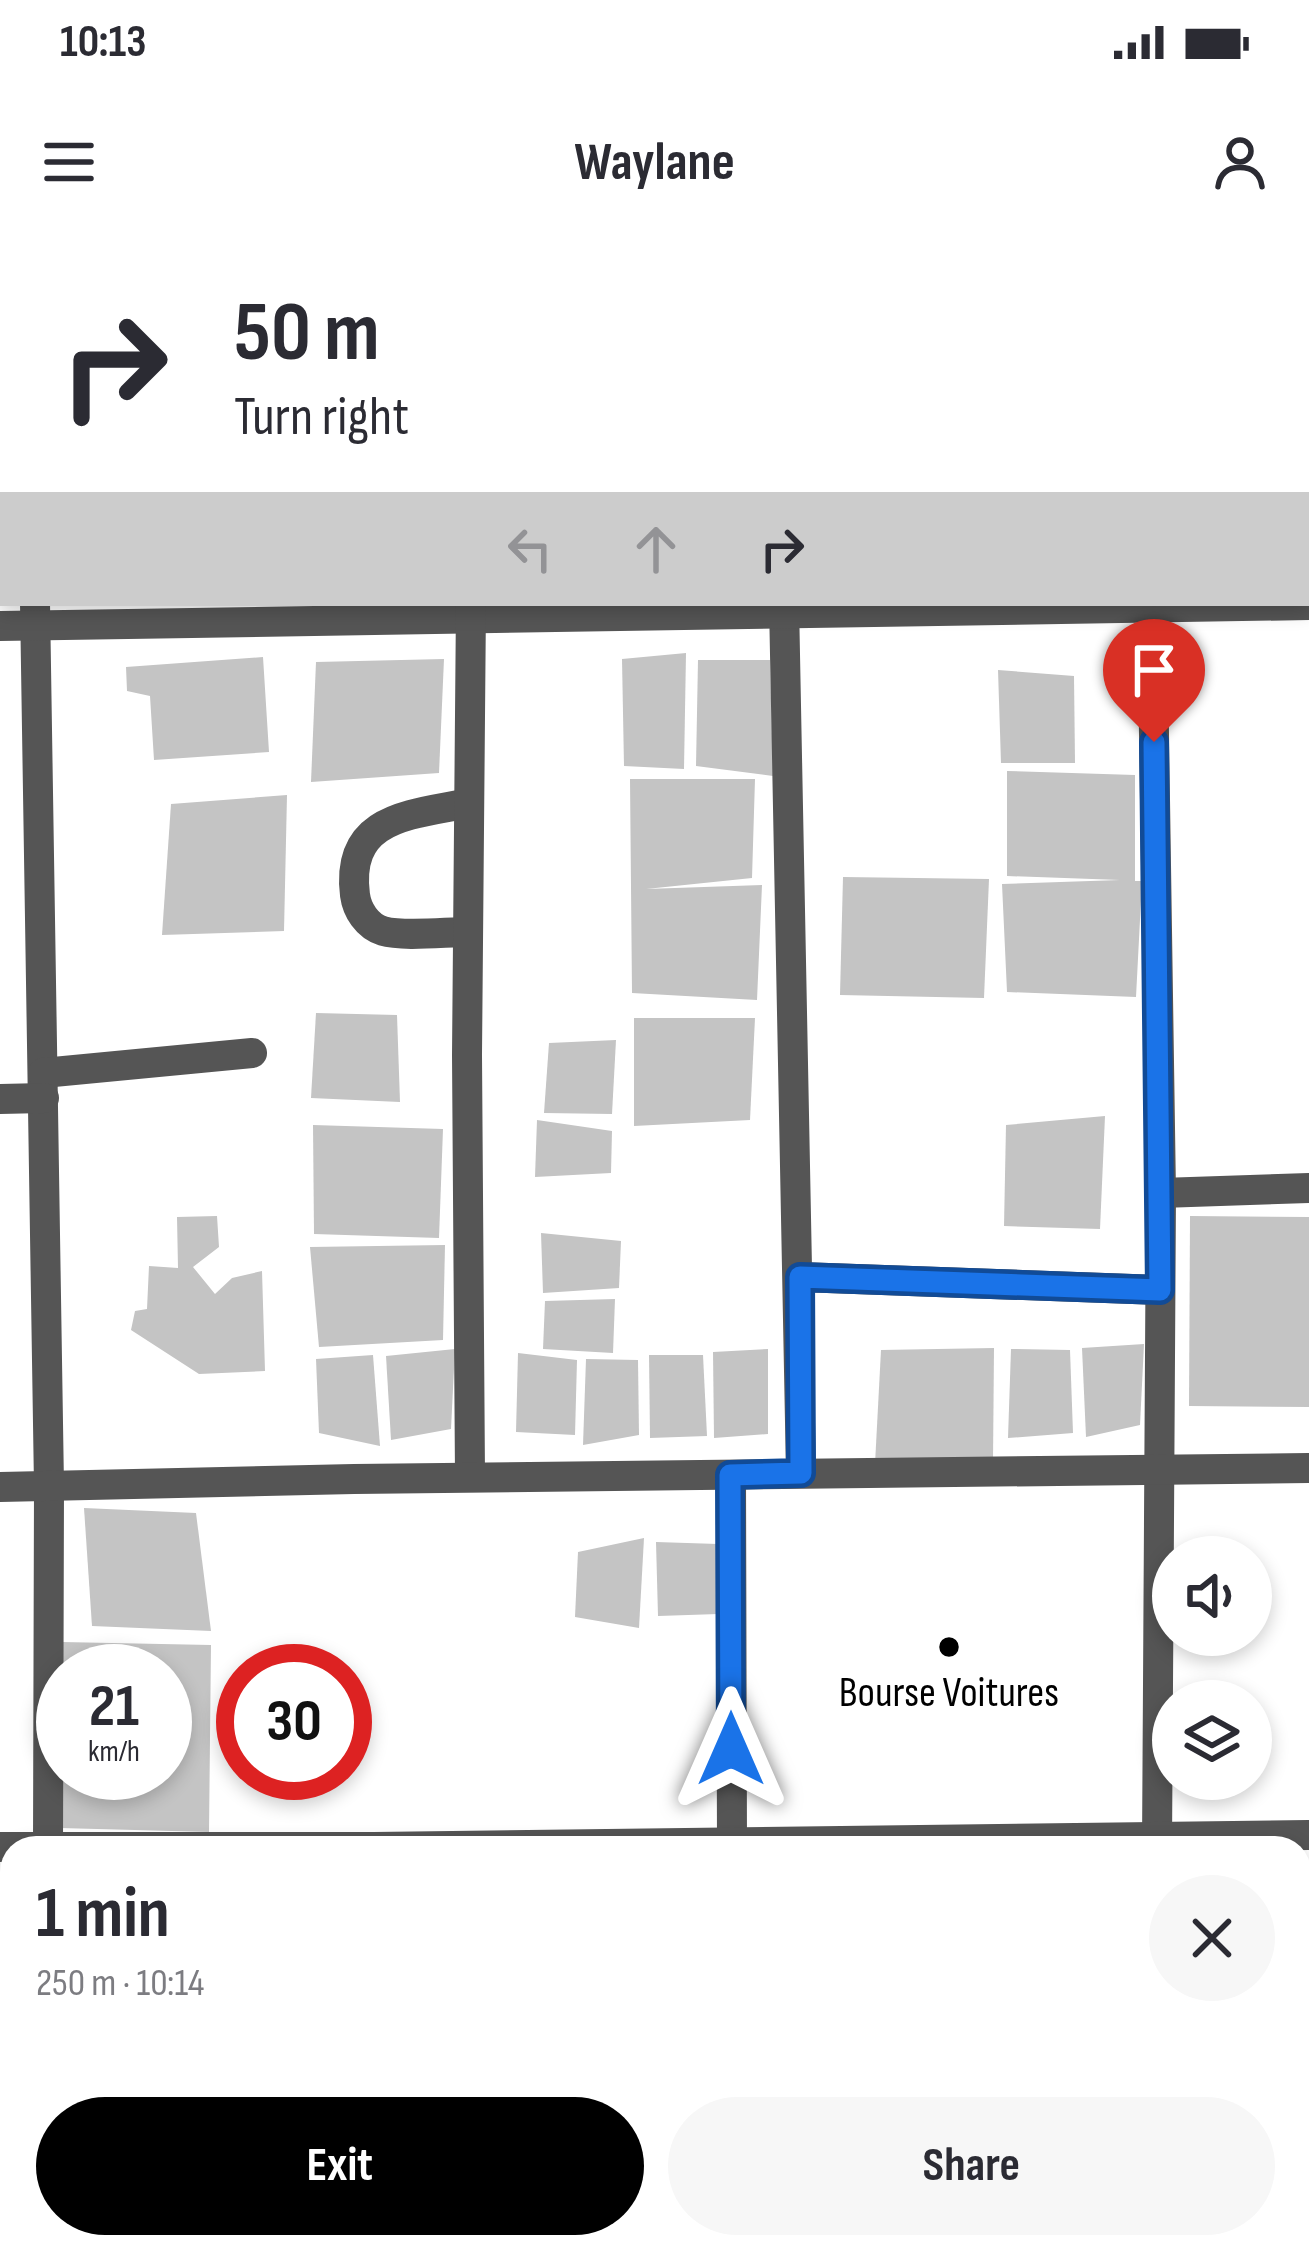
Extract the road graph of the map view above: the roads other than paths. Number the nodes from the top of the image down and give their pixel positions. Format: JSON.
{"nodes":[{"id":1,"x":907,"y":606,"type":"edge"},
{"id":2,"x":1152,"y":606,"type":"edge"},
{"id":3,"x":784,"y":607,"type":"edge"},
{"id":4,"x":471,"y":611,"type":"edge"},
{"id":5,"x":35,"y":614,"type":"edge"},
{"id":6,"x":0,"y":626,"type":"edge"},
{"id":7,"x":469,"y":803,"type":"junction"},
{"id":8,"x":468,"y":932,"type":"junction"},
{"id":9,"x":252,"y":1053,"type":"dead end"},
{"id":10,"x":43,"y":1085,"type":"junction"},
{"id":11,"x":0,"y":1099,"type":"edge"},
{"id":12,"x":1309,"y":1188,"type":"edge"},
{"id":13,"x":1161,"y":1193,"type":"junction"},
{"id":14,"x":800,"y":1277,"type":"junction"},
{"id":15,"x":1160,"y":1290,"type":"junction"},
{"id":16,"x":1158,"y":1468,"type":"junction"},
{"id":17,"x":1309,"y":1468,"type":"edge"},
{"id":18,"x":801,"y":1473,"type":"junction"},
{"id":19,"x":730,"y":1475,"type":"junction"},
{"id":20,"x":470,"y":1478,"type":"junction"},
{"id":21,"x":50,"y":1486,"type":"junction"},
{"id":22,"x":0,"y":1487,"type":"edge"},
{"id":23,"x":48,"y":1836,"type":"edge"},
{"id":24,"x":732,"y":1836,"type":"edge"},
{"id":25,"x":1157,"y":1836,"type":"edge"}],
"edges":[{"from":1,"to":3,"type":"street"},
{"from":2,"to":13,"type":"street"},
{"from":3,"to":4,"type":"street"},
{"from":3,"to":14,"type":"street"},
{"from":4,"to":5,"type":"street"},
{"from":4,"to":7,"type":"street"},
{"from":5,"to":6,"type":"street"},
{"from":5,"to":10,"type":"street"},
{"from":7,"to":8,"type":"street"},
{"from":7,"to":8,"type":"street"},
{"from":8,"to":20,"type":"street"},
{"from":9,"to":10,"type":"street"},
{"from":10,"to":11,"type":"street"},
{"from":10,"to":21,"type":"street"},
{"from":12,"to":13,"type":"street"},
{"from":13,"to":15,"type":"street"},
{"from":14,"to":15,"type":"street"},
{"from":14,"to":18,"type":"street"},
{"from":15,"to":16,"type":"street"},
{"from":16,"to":17,"type":"street"},
{"from":16,"to":18,"type":"street"},
{"from":16,"to":25,"type":"street"},
{"from":18,"to":19,"type":"street"},
{"from":19,"to":20,"type":"street"},
{"from":19,"to":24,"type":"street"},
{"from":20,"to":21,"type":"street"},
{"from":21,"to":22,"type":"street"},
{"from":21,"to":23,"type":"street"}]}
